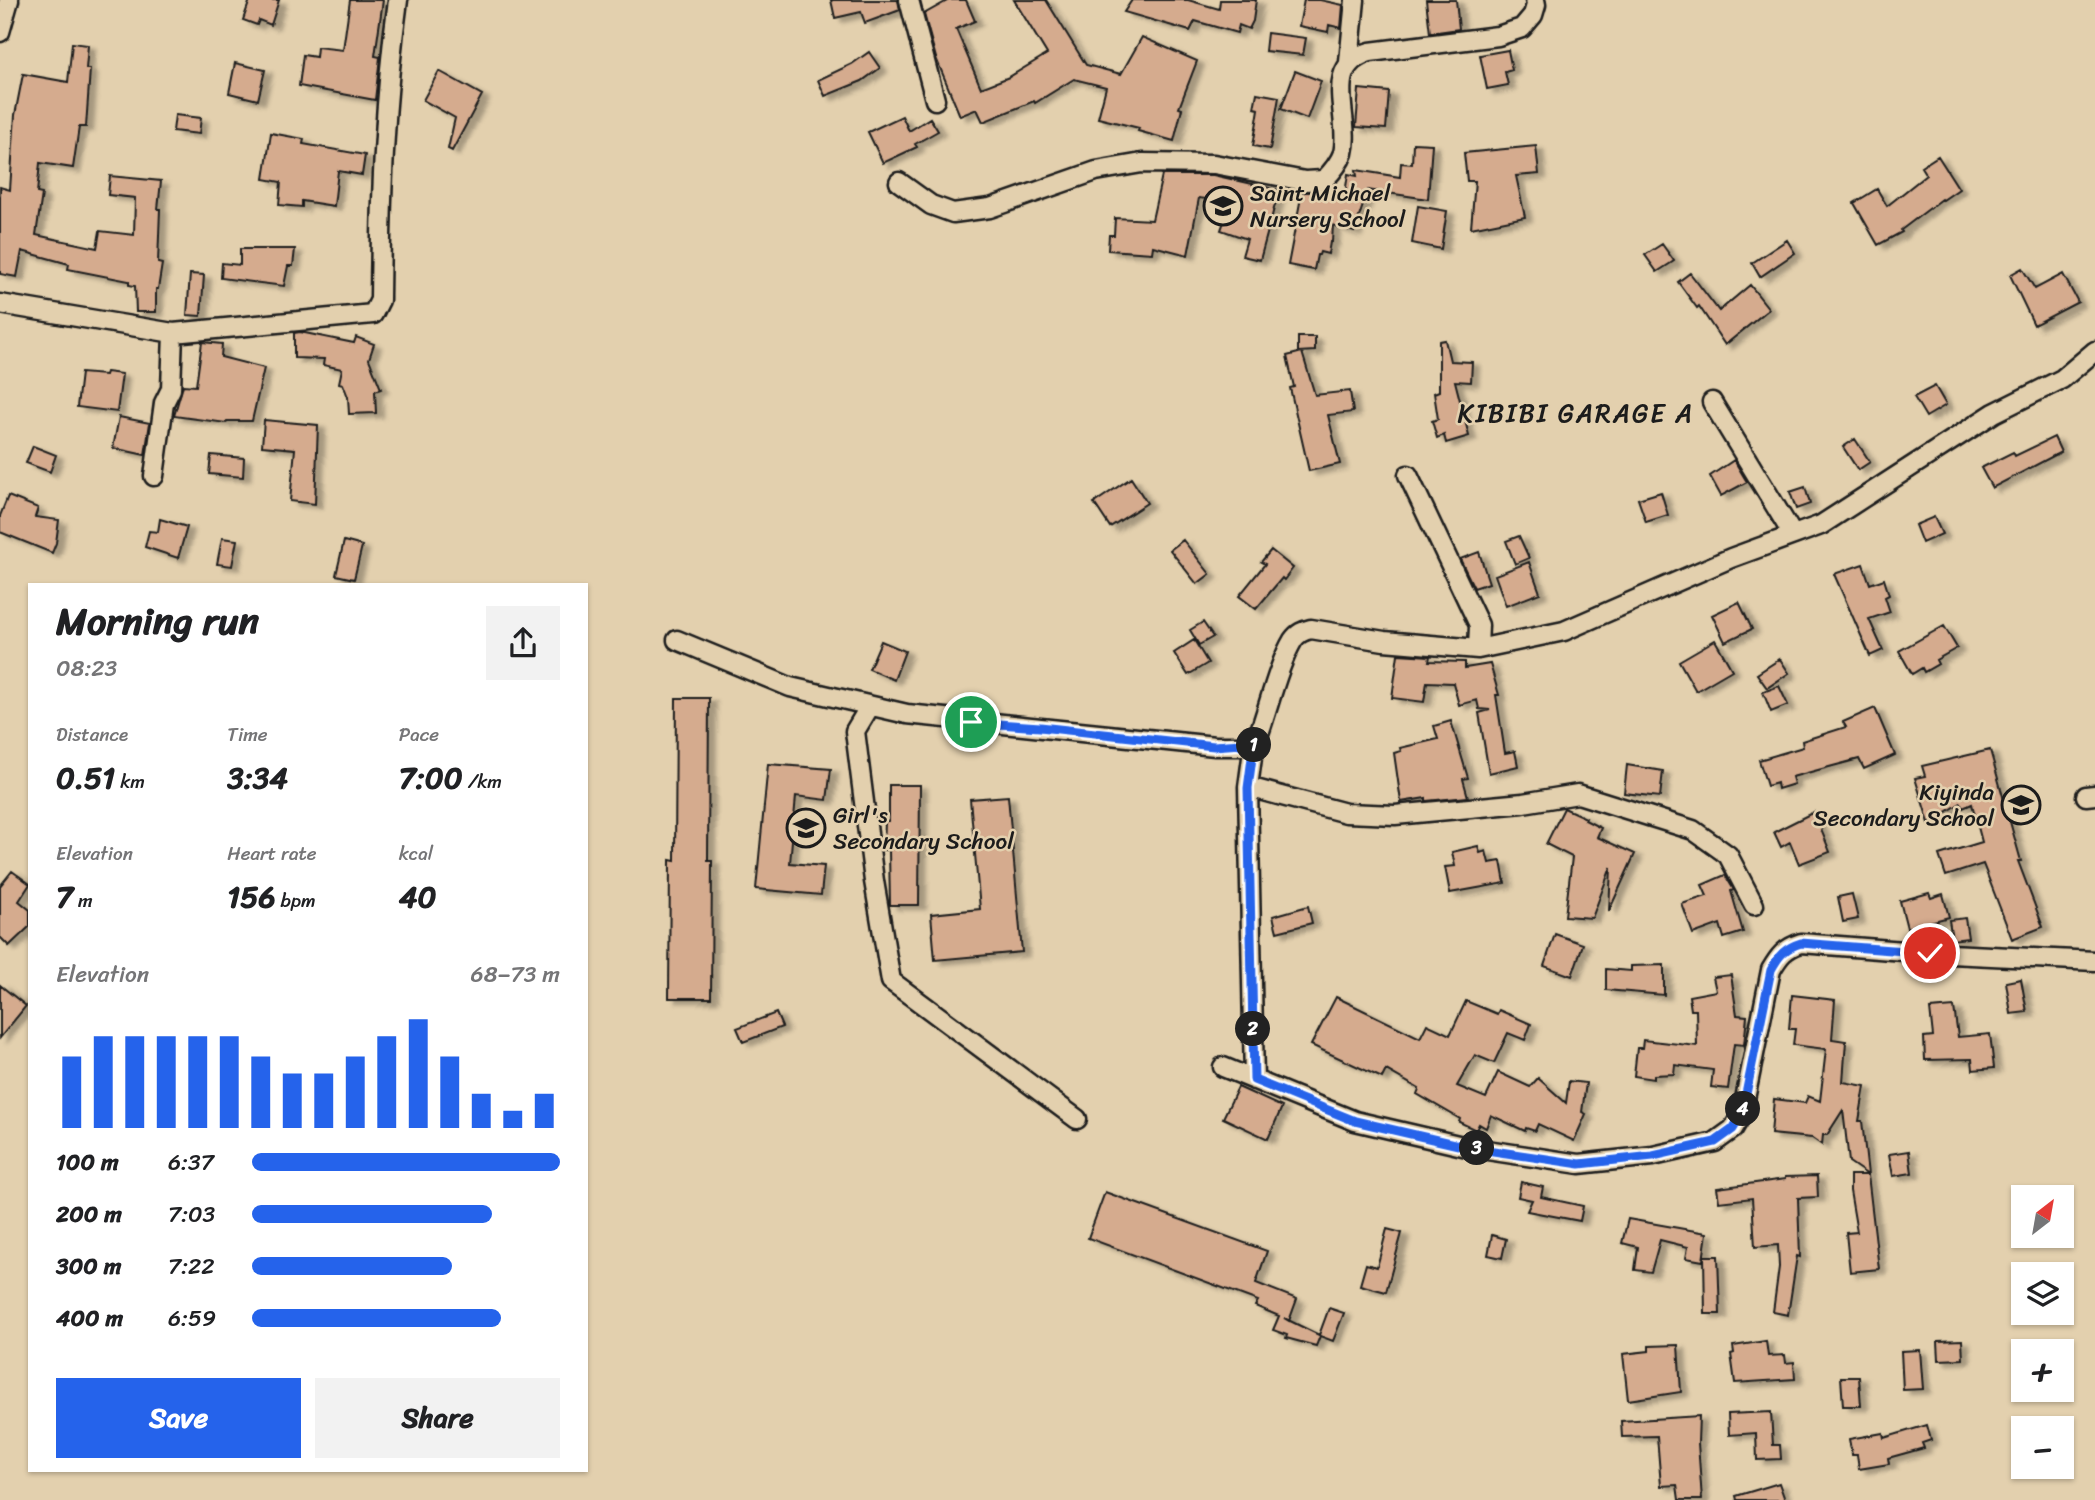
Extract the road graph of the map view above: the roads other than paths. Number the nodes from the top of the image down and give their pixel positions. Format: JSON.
{"nodes":[{"id":1,"x":9,"y":0,"type":"edge"},
{"id":2,"x":398,"y":0,"type":"edge"},
{"id":3,"x":909,"y":0,"type":"edge"},
{"id":4,"x":1355,"y":0,"type":"edge"},
{"id":5,"x":1535,"y":0,"type":"edge"},
{"id":6,"x":0,"y":32,"type":"edge"},
{"id":7,"x":1349,"y":62,"type":"junction"},
{"id":8,"x":935,"y":100,"type":"dead end"},
{"id":9,"x":899,"y":182,"type":"dead end"},
{"id":10,"x":0,"y":304,"type":"edge"},
{"id":11,"x":173,"y":333,"type":"junction"},
{"id":12,"x":2095,"y":351,"type":"edge"},
{"id":13,"x":1712,"y":402,"type":"dead end"},
{"id":14,"x":1408,"y":475,"type":"dead end"},
{"id":15,"x":154,"y":476,"type":"dead end"},
{"id":16,"x":1793,"y":536,"type":"junction"},
{"id":17,"x":677,"y":640,"type":"dead end"},
{"id":18,"x":1478,"y":649,"type":"junction"},
{"id":19,"x":870,"y":706,"type":"junction"},
{"id":20,"x":1254,"y":743,"type":"junction"},
{"id":21,"x":1248,"y":788,"type":"junction"},
{"id":22,"x":1754,"y":905,"type":"dead end"},
{"id":23,"x":2095,"y":961,"type":"edge"},
{"id":24,"x":1223,"y":1067,"type":"dead end"},
{"id":25,"x":1254,"y":1080,"type":"junction"},
{"id":26,"x":1077,"y":1119,"type":"dead end"}],
"edges":[{"from":1,"to":6,"type":"street"},
{"from":2,"to":11,"type":"street"},
{"from":3,"to":8,"type":"street"},
{"from":4,"to":7,"type":"street"},
{"from":5,"to":7,"type":"street"},
{"from":7,"to":9,"type":"street"},
{"from":10,"to":11,"type":"street"},
{"from":11,"to":15,"type":"street"},
{"from":12,"to":16,"type":"street"},
{"from":13,"to":16,"type":"street"},
{"from":14,"to":18,"type":"street"},
{"from":16,"to":18,"type":"street"},
{"from":17,"to":19,"type":"street"},
{"from":18,"to":20,"type":"street"},
{"from":19,"to":20,"type":"street"},
{"from":19,"to":26,"type":"street"},
{"from":20,"to":21,"type":"street"},
{"from":21,"to":22,"type":"street"},
{"from":21,"to":25,"type":"street"},
{"from":23,"to":25,"type":"street"},
{"from":24,"to":25,"type":"street"}]}
